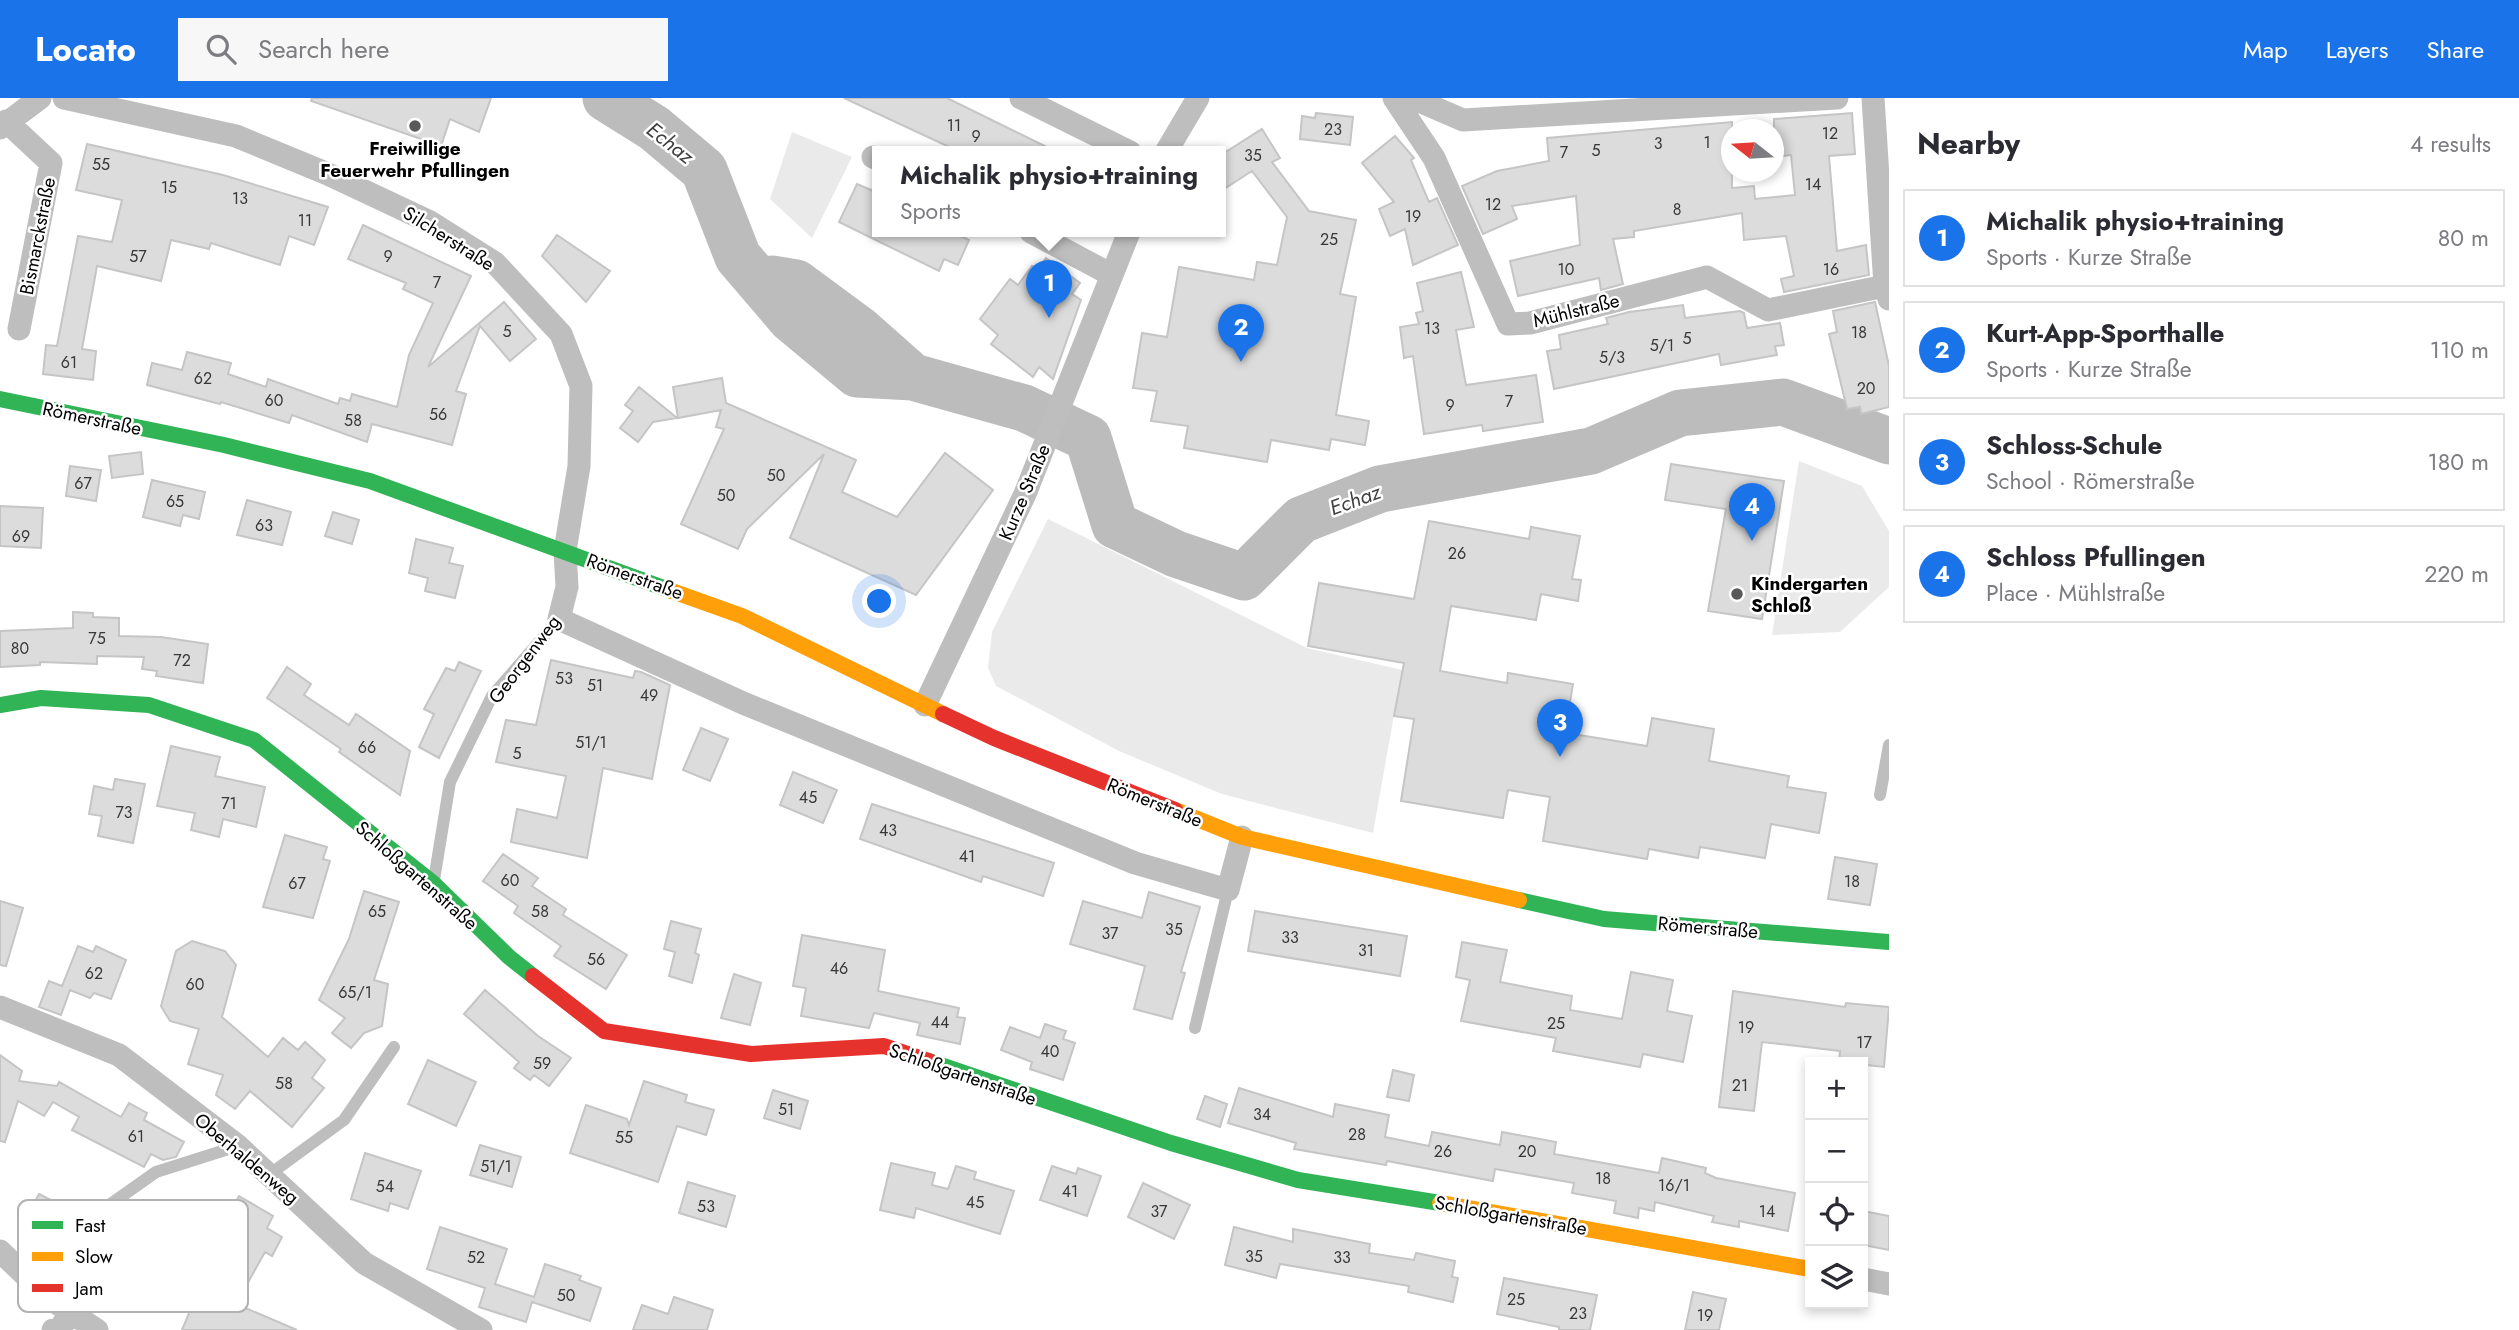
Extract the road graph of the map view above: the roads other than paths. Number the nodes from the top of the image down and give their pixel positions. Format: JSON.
{"nodes":[{"id":1,"x":40,"y":98,"type":"edge"},
{"id":2,"x":64,"y":98,"type":"edge"},
{"id":3,"x":1021,"y":98,"type":"edge"},
{"id":4,"x":1198,"y":98,"type":"edge"},
{"id":5,"x":1394,"y":98,"type":"edge"},
{"id":6,"x":1412,"y":98,"type":"edge"},
{"id":7,"x":1837,"y":98,"type":"edge"},
{"id":8,"x":1873,"y":98,"type":"edge"},
{"id":9,"x":2,"y":122,"type":"edge"},
{"id":10,"x":1118,"y":146,"type":"edge"},
{"id":11,"x":1170,"y":146,"type":"edge"},
{"id":12,"x":1040,"y":237,"type":"edge"},
{"id":13,"x":1127,"y":237,"type":"edge"},
{"id":14,"x":1110,"y":274,"type":"junction"},
{"id":15,"x":1887,"y":293,"type":"edge"},
{"id":16,"x":19,"y":329,"type":"dead end"},
{"id":17,"x":0,"y":399,"type":"edge"},
{"id":18,"x":565,"y":551,"type":"junction"},
{"id":19,"x":559,"y":619,"type":"junction"},
{"id":20,"x":0,"y":705,"type":"edge"},
{"id":21,"x":925,"y":705,"type":"junction"},
{"id":22,"x":1889,"y":745,"type":"edge"},
{"id":23,"x":1880,"y":795,"type":"dead end"},
{"id":24,"x":1241,"y":837,"type":"junction"},
{"id":25,"x":433,"y":883,"type":"junction"},
{"id":26,"x":1228,"y":890,"type":"junction"},
{"id":27,"x":1889,"y":942,"type":"edge"},
{"id":28,"x":0,"y":1007,"type":"edge"},
{"id":29,"x":1195,"y":1028,"type":"dead end"},
{"id":30,"x":394,"y":1047,"type":"dead end"},
{"id":31,"x":238,"y":1146,"type":"junction"},
{"id":32,"x":270,"y":1174,"type":"junction"},
{"id":33,"x":116,"y":1200,"type":"edge"},
{"id":34,"x":0,"y":1251,"type":"edge"},
{"id":35,"x":18,"y":1268,"type":"edge"},
{"id":36,"x":1805,"y":1268,"type":"edge"},
{"id":37,"x":1868,"y":1280,"type":"edge"},
{"id":38,"x":1889,"y":1284,"type":"edge"},
{"id":39,"x":61,"y":1325,"type":"edge"},
{"id":40,"x":97,"y":1330,"type":"edge"},
{"id":41,"x":481,"y":1330,"type":"edge"}],
"edges":[{"from":1,"to":9,"type":"street","name":"Bismarckstraße"},
{"from":2,"to":18,"type":"street","name":"Silcherstraße"},
{"from":3,"to":10,"type":"street"},
{"from":4,"to":11,"type":"street"},
{"from":5,"to":15,"type":"street","name":"Mühlstraße"},
{"from":6,"to":7,"type":"street"},
{"from":8,"to":15,"type":"street"},
{"from":9,"to":16,"type":"street","name":"Bismarckstraße"},
{"from":12,"to":14,"type":"street"},
{"from":13,"to":14,"type":"street","name":"Kurze Straße"},
{"from":14,"to":21,"type":"street","name":"Kurze Straße"},
{"from":17,"to":18,"type":"main road","name":"Römerstraße"},
{"from":18,"to":19,"type":"street","name":"Georgenweg"},
{"from":18,"to":21,"type":"main road","name":"Römerstraße"},
{"from":19,"to":25,"type":"lane","name":"Georgenweg"},
{"from":19,"to":26,"type":"street"},
{"from":20,"to":25,"type":"main road","name":"Schloßgartenstraße"},
{"from":21,"to":24,"type":"main road","name":"Römerstraße"},
{"from":22,"to":23,"type":"lane"},
{"from":24,"to":26,"type":"street"},
{"from":24,"to":27,"type":"main road","name":"Römerstraße"},
{"from":25,"to":36,"type":"main road","name":"Schloßgartenstraße"},
{"from":26,"to":29,"type":"lane"},
{"from":28,"to":31,"type":"street","name":"Oberhaldenweg"},
{"from":30,"to":32,"type":"lane"},
{"from":31,"to":32,"type":"street","name":"Oberhaldenweg"},
{"from":31,"to":33,"type":"lane"},
{"from":32,"to":41,"type":"street","name":"Oberhaldenweg"},
{"from":34,"to":35,"type":"street"},
{"from":37,"to":38,"type":"street"},
{"from":39,"to":40,"type":"street"}]}
